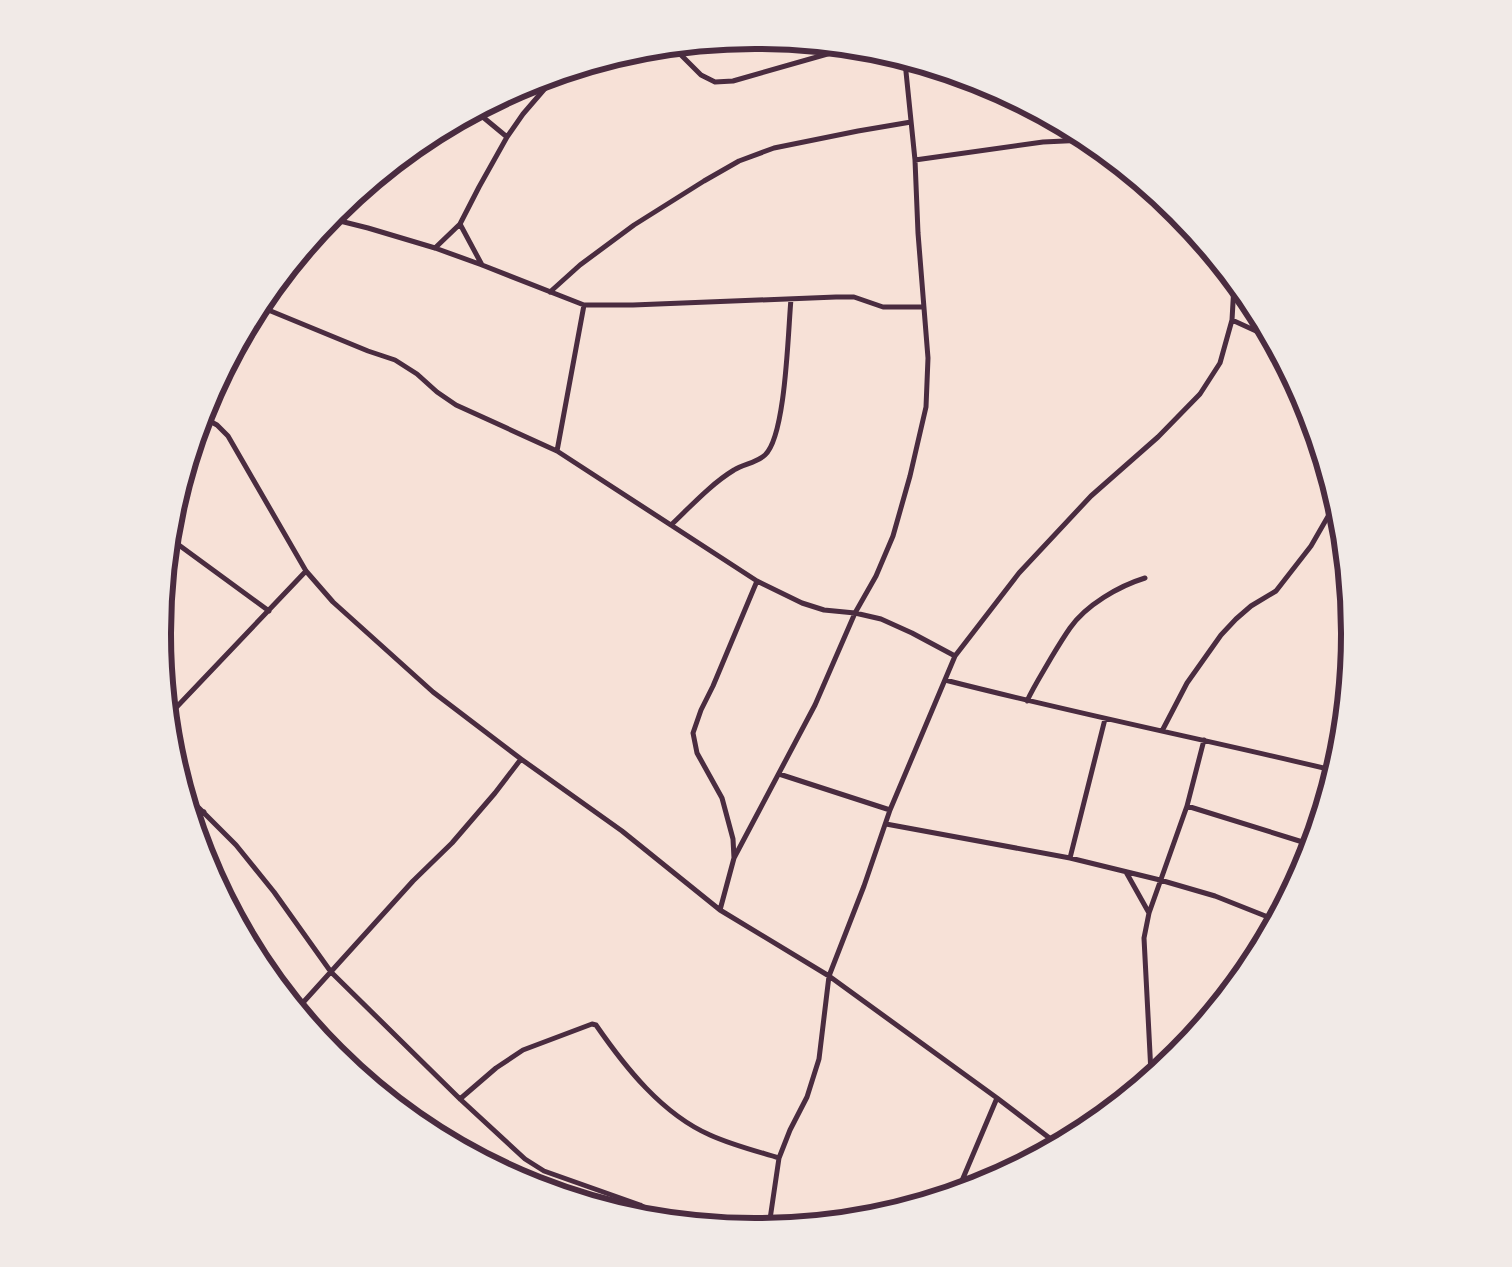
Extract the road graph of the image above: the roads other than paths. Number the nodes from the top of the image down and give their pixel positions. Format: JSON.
{"nodes":[{"id":1,"x":680,"y":54,"type":"edge"},
{"id":2,"x":829,"y":54,"type":"edge"},
{"id":3,"x":906,"y":69,"type":"edge"},
{"id":4,"x":545,"y":88,"type":"edge"},
{"id":5,"x":483,"y":117,"type":"edge"},
{"id":6,"x":911,"y":122,"type":"junction"},
{"id":7,"x":507,"y":137,"type":"junction"},
{"id":8,"x":1071,"y":141,"type":"edge"},
{"id":9,"x":915,"y":160,"type":"junction"},
{"id":10,"x":342,"y":221,"type":"edge"},
{"id":11,"x":460,"y":224,"type":"junction"},
{"id":12,"x":436,"y":248,"type":"junction"},
{"id":13,"x":482,"y":264,"type":"junction"},
{"id":14,"x":550,"y":292,"type":"junction"},
{"id":15,"x":1233,"y":297,"type":"edge"},
{"id":16,"x":791,"y":299,"type":"junction"},
{"id":17,"x":584,"y":305,"type":"junction"},
{"id":18,"x":924,"y":307,"type":"junction"},
{"id":19,"x":270,"y":310,"type":"edge"},
{"id":20,"x":1232,"y":320,"type":"junction"},
{"id":21,"x":1256,"y":331,"type":"edge"},
{"id":22,"x":211,"y":422,"type":"edge"},
{"id":23,"x":557,"y":451,"type":"junction"},
{"id":24,"x":1329,"y":515,"type":"edge"},
{"id":25,"x":671,"y":525,"type":"junction"},
{"id":26,"x":178,"y":544,"type":"edge"},
{"id":27,"x":306,"y":570,"type":"junction"},
{"id":28,"x":1145,"y":578,"type":"dead end"},
{"id":29,"x":757,"y":581,"type":"junction"},
{"id":30,"x":269,"y":611,"type":"junction"},
{"id":31,"x":855,"y":613,"type":"junction"},
{"id":32,"x":955,"y":656,"type":"junction"},
{"id":33,"x":945,"y":680,"type":"junction"},
{"id":34,"x":1027,"y":701,"type":"junction"},
{"id":35,"x":176,"y":708,"type":"edge"},
{"id":36,"x":1105,"y":720,"type":"junction"},
{"id":37,"x":1162,"y":731,"type":"junction"},
{"id":38,"x":1204,"y":740,"type":"junction"},
{"id":39,"x":521,"y":759,"type":"junction"},
{"id":40,"x":1325,"y":768,"type":"edge"},
{"id":41,"x":779,"y":774,"type":"junction"},
{"id":42,"x":197,"y":805,"type":"edge"},
{"id":43,"x":1187,"y":806,"type":"junction"},
{"id":44,"x":890,"y":810,"type":"junction"},
{"id":45,"x":204,"y":812,"type":"junction"},
{"id":46,"x":200,"y":815,"type":"edge"},
{"id":47,"x":886,"y":824,"type":"junction"},
{"id":48,"x":1302,"y":842,"type":"edge"},
{"id":49,"x":734,"y":858,"type":"junction"},
{"id":50,"x":1070,"y":858,"type":"junction"},
{"id":51,"x":1126,"y":872,"type":"junction"},
{"id":52,"x":1160,"y":880,"type":"junction"},
{"id":53,"x":720,"y":910,"type":"junction"},
{"id":54,"x":1149,"y":914,"type":"junction"},
{"id":55,"x":1267,"y":917,"type":"edge"},
{"id":56,"x":331,"y":972,"type":"junction"},
{"id":57,"x":828,"y":976,"type":"junction"},
{"id":58,"x":303,"y":1003,"type":"edge"},
{"id":59,"x":1151,"y":1065,"type":"edge"},
{"id":60,"x":997,"y":1098,"type":"junction"},
{"id":61,"x":460,"y":1099,"type":"junction"},
{"id":62,"x":1050,"y":1139,"type":"edge"},
{"id":63,"x":779,"y":1158,"type":"junction"},
{"id":64,"x":962,"y":1180,"type":"edge"},
{"id":65,"x":644,"y":1207,"type":"edge"},
{"id":66,"x":770,"y":1218,"type":"edge"}],
"edges":[{"from":1,"to":2,"type":"street"},
{"from":3,"to":6,"type":"street"},
{"from":4,"to":7,"type":"street"},
{"from":5,"to":7,"type":"street"},
{"from":6,"to":9,"type":"street"},
{"from":6,"to":14,"type":"street"},
{"from":7,"to":11,"type":"street"},
{"from":8,"to":9,"type":"street"},
{"from":9,"to":18,"type":"street"},
{"from":10,"to":12,"type":"street"},
{"from":11,"to":12,"type":"street"},
{"from":11,"to":13,"type":"street"},
{"from":12,"to":13,"type":"street"},
{"from":13,"to":14,"type":"street"},
{"from":14,"to":17,"type":"street"},
{"from":15,"to":20,"type":"street"},
{"from":16,"to":17,"type":"street"},
{"from":16,"to":18,"type":"street"},
{"from":16,"to":25,"type":"street"},
{"from":17,"to":23,"type":"street"},
{"from":18,"to":31,"type":"street"},
{"from":19,"to":23,"type":"street"},
{"from":20,"to":21,"type":"street"},
{"from":20,"to":32,"type":"street"},
{"from":22,"to":27,"type":"street"},
{"from":23,"to":25,"type":"street"},
{"from":24,"to":37,"type":"street"},
{"from":25,"to":29,"type":"street"},
{"from":26,"to":30,"type":"street"},
{"from":27,"to":30,"type":"street"},
{"from":27,"to":39,"type":"street"},
{"from":28,"to":34,"type":"street"},
{"from":29,"to":31,"type":"street"},
{"from":29,"to":49,"type":"street"},
{"from":30,"to":35,"type":"street"},
{"from":31,"to":32,"type":"street"},
{"from":31,"to":41,"type":"street"},
{"from":32,"to":33,"type":"street"},
{"from":33,"to":34,"type":"street"},
{"from":33,"to":44,"type":"street"},
{"from":34,"to":36,"type":"street"},
{"from":36,"to":37,"type":"street"},
{"from":36,"to":50,"type":"street"},
{"from":37,"to":38,"type":"street"},
{"from":38,"to":40,"type":"street"},
{"from":38,"to":43,"type":"street"},
{"from":39,"to":53,"type":"street"},
{"from":39,"to":56,"type":"street"},
{"from":41,"to":44,"type":"street"},
{"from":41,"to":49,"type":"street"},
{"from":42,"to":45,"type":"street"},
{"from":43,"to":48,"type":"street"},
{"from":43,"to":52,"type":"street"},
{"from":44,"to":47,"type":"street"},
{"from":45,"to":46,"type":"street"},
{"from":45,"to":56,"type":"street"},
{"from":47,"to":50,"type":"street"},
{"from":47,"to":57,"type":"street"},
{"from":49,"to":53,"type":"street"},
{"from":50,"to":51,"type":"street"},
{"from":51,"to":52,"type":"street"},
{"from":51,"to":54,"type":"street"},
{"from":52,"to":54,"type":"street"},
{"from":52,"to":55,"type":"street"},
{"from":53,"to":57,"type":"street"},
{"from":54,"to":59,"type":"street"},
{"from":56,"to":58,"type":"street"},
{"from":56,"to":61,"type":"street"},
{"from":57,"to":60,"type":"street"},
{"from":57,"to":63,"type":"street"},
{"from":60,"to":62,"type":"street"},
{"from":60,"to":64,"type":"street"},
{"from":61,"to":63,"type":"street"},
{"from":61,"to":65,"type":"street"},
{"from":63,"to":66,"type":"street"}]}
